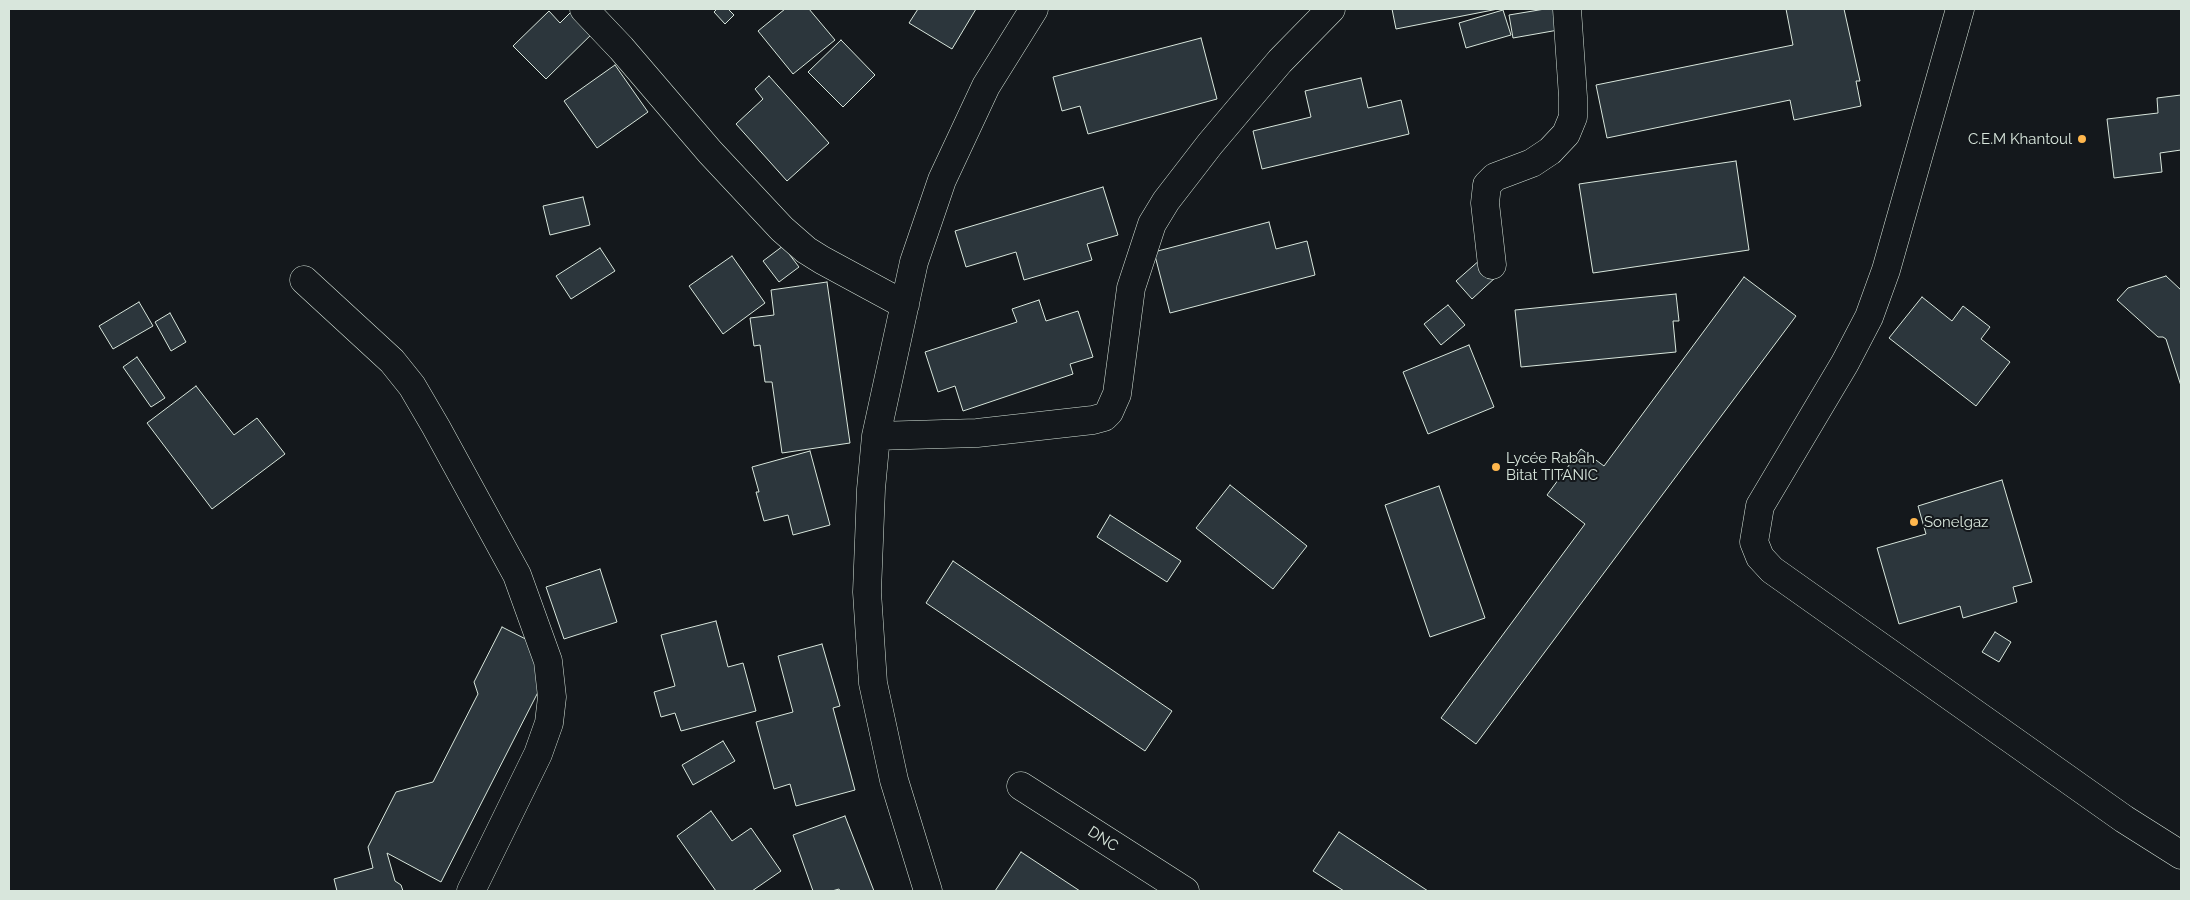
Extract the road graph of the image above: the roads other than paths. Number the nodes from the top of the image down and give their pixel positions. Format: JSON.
{"nodes":[{"id":1,"x":584,"y":9,"type":"edge"},
{"id":2,"x":1034,"y":9,"type":"edge"},
{"id":3,"x":1331,"y":9,"type":"edge"},
{"id":4,"x":1567,"y":9,"type":"edge"},
{"id":5,"x":1960,"y":9,"type":"edge"},
{"id":6,"x":1492,"y":265,"type":"dead end"},
{"id":7,"x":304,"y":280,"type":"dead end"},
{"id":8,"x":905,"y":305,"type":"junction"},
{"id":9,"x":876,"y":436,"type":"junction"},
{"id":10,"x":1021,"y":786,"type":"dead end"},
{"id":11,"x":2181,"y":855,"type":"edge"},
{"id":12,"x":471,"y":891,"type":"edge"},
{"id":13,"x":928,"y":891,"type":"edge"},
{"id":14,"x":1185,"y":891,"type":"edge"}],
"edges":[{"from":1,"to":8,"type":"street"},
{"from":2,"to":8,"type":"street"},
{"from":3,"to":9,"type":"street"},
{"from":4,"to":6,"type":"street"},
{"from":5,"to":11,"type":"street"},
{"from":7,"to":12,"type":"street"},
{"from":8,"to":9,"type":"street"},
{"from":9,"to":13,"type":"street"},
{"from":10,"to":14,"type":"street","name":"DNC"}]}
